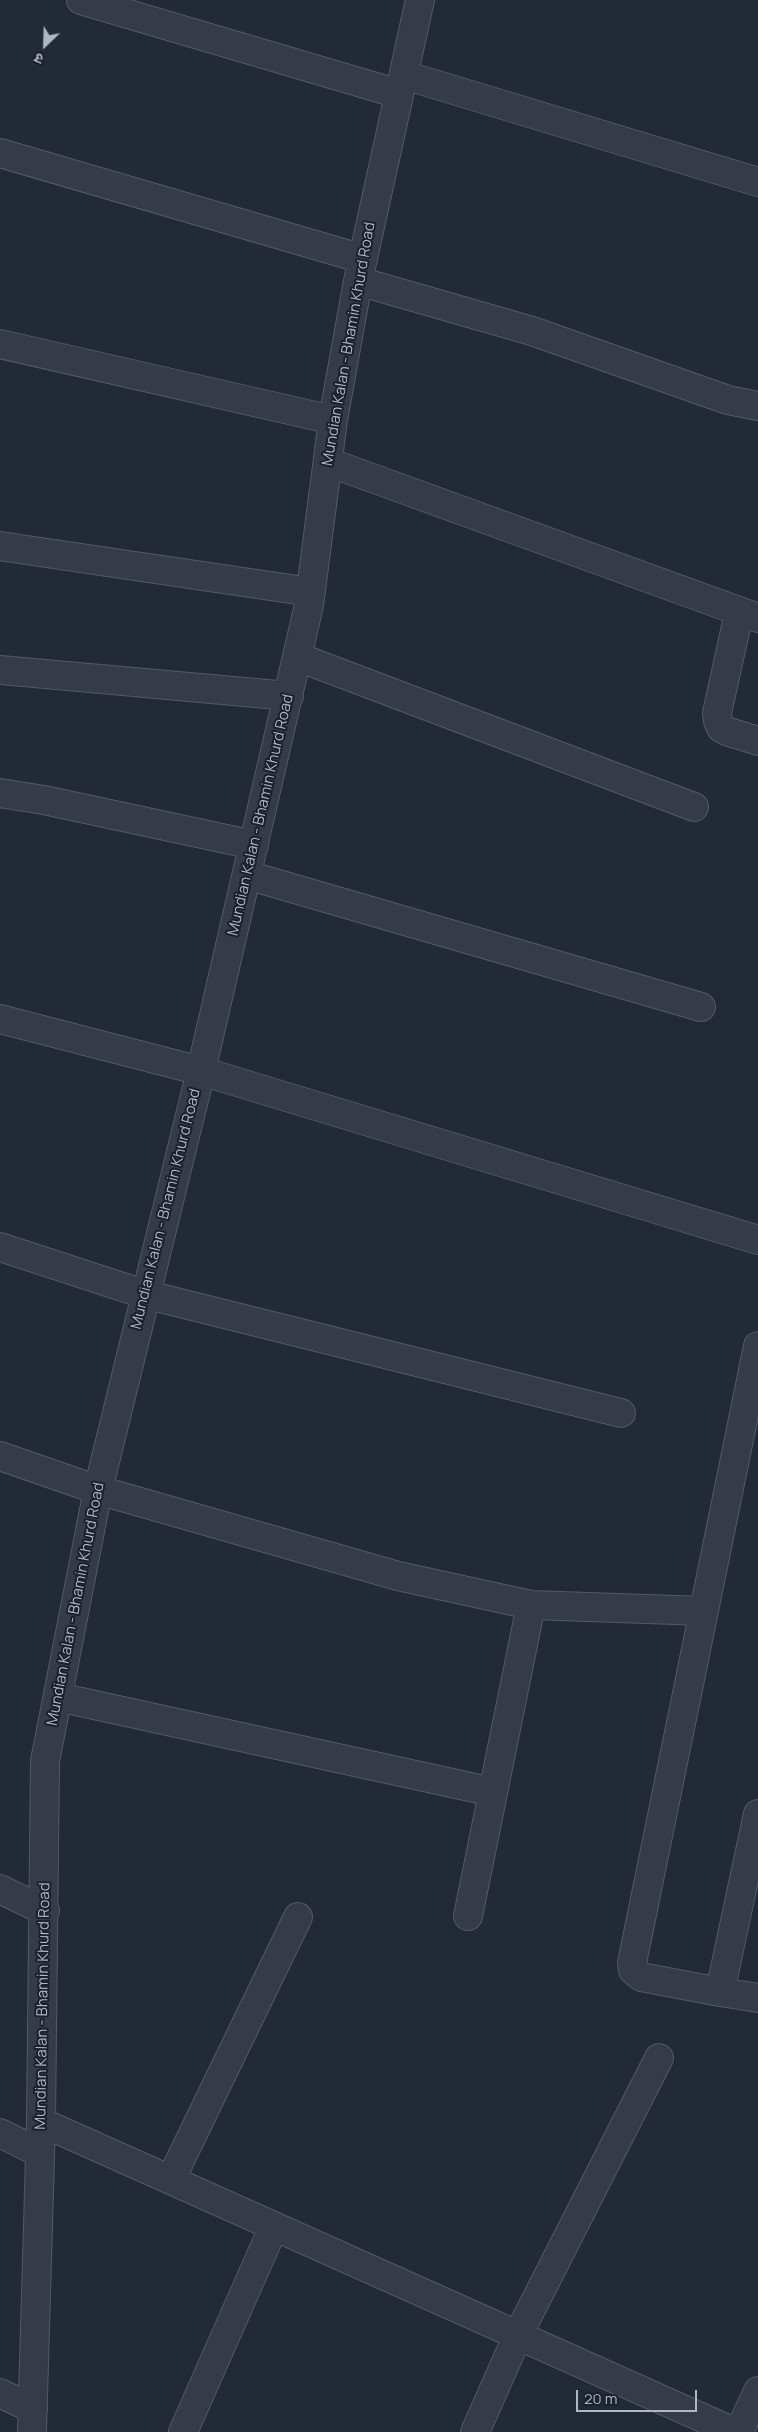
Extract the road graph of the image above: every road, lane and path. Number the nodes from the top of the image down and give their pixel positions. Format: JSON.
{"nodes":[{"id":1,"x":82,"y":0,"type":"edge"},
{"id":2,"x":420,"y":0,"type":"edge"},
{"id":3,"x":402,"y":84,"type":"junction"},
{"id":4,"x":0,"y":153,"type":"edge"},
{"id":5,"x":758,"y":182,"type":"edge"},
{"id":6,"x":361,"y":270,"type":"junction"},
{"id":7,"x":0,"y":344,"type":"edge"},
{"id":8,"x":758,"y":406,"type":"edge"},
{"id":9,"x":333,"y":420,"type":"junction"},
{"id":10,"x":328,"y":462,"type":"junction"},
{"id":11,"x":0,"y":546,"type":"edge"},
{"id":12,"x":312,"y":592,"type":"junction"},
{"id":13,"x":748,"y":616,"type":"edge"},
{"id":14,"x":298,"y":657,"type":"junction"},
{"id":15,"x":0,"y":670,"type":"edge"},
{"id":16,"x":289,"y":696,"type":"junction"},
{"id":17,"x":758,"y":741,"type":"edge"},
{"id":18,"x":0,"y":793,"type":"edge"},
{"id":19,"x":694,"y":807,"type":"dead end"},
{"id":20,"x":254,"y":845,"type":"junction"},
{"id":21,"x":247,"y":875,"type":"junction"},
{"id":22,"x":701,"y":1007,"type":"dead end"},
{"id":23,"x":0,"y":1019,"type":"edge"},
{"id":24,"x":201,"y":1071,"type":"junction"},
{"id":25,"x":758,"y":1240,"type":"edge"},
{"id":26,"x":0,"y":1247,"type":"edge"},
{"id":27,"x":144,"y":1294,"type":"junction"},
{"id":28,"x":758,"y":1346,"type":"edge"},
{"id":29,"x":621,"y":1413,"type":"dead end"},
{"id":30,"x":0,"y":1456,"type":"edge"},
{"id":31,"x":98,"y":1490,"type":"junction"},
{"id":32,"x":531,"y":1605,"type":"junction"},
{"id":33,"x":704,"y":1611,"type":"junction"},
{"id":34,"x":58,"y":1697,"type":"junction"},
{"id":35,"x":493,"y":1792,"type":"junction"},
{"id":36,"x":758,"y":1814,"type":"edge"},
{"id":37,"x":0,"y":1890,"type":"edge"},
{"id":38,"x":45,"y":1911,"type":"junction"},
{"id":39,"x":468,"y":1916,"type":"dead end"},
{"id":40,"x":298,"y":1917,"type":"dead end"},
{"id":41,"x":720,"y":1992,"type":"junction"},
{"id":42,"x":758,"y":1998,"type":"edge"},
{"id":43,"x":659,"y":2058,"type":"dead end"},
{"id":44,"x":41,"y":2122,"type":"junction"},
{"id":45,"x":0,"y":2133,"type":"edge"},
{"id":46,"x":40,"y":2154,"type":"junction"},
{"id":47,"x":171,"y":2179,"type":"junction"},
{"id":48,"x":274,"y":2226,"type":"junction"},
{"id":49,"x":518,"y":2335,"type":"junction"},
{"id":50,"x":758,"y":2390,"type":"edge"},
{"id":51,"x":0,"y":2393,"type":"edge"},
{"id":52,"x":32,"y":2421,"type":"edge"},
{"id":53,"x":183,"y":2432,"type":"edge"},
{"id":54,"x":475,"y":2432,"type":"edge"},
{"id":55,"x":734,"y":2432,"type":"edge"},
{"id":56,"x":739,"y":2432,"type":"edge"}],
"edges":[{"from":1,"to":3,"type":"street"},
{"from":2,"to":3,"type":"street","name":"Mundian Kalan - Bhamin Khurd Road"},
{"from":3,"to":5,"type":"street"},
{"from":3,"to":6,"type":"street","name":"Mundian Kalan - Bhamin Khurd Road"},
{"from":4,"to":6,"type":"street"},
{"from":6,"to":8,"type":"street"},
{"from":6,"to":9,"type":"street","name":"Mundian Kalan - Bhamin Khurd Road"},
{"from":7,"to":9,"type":"street"},
{"from":9,"to":10,"type":"street","name":"Mundian Kalan - Bhamin Khurd Road"},
{"from":10,"to":12,"type":"street","name":"Mundian Kalan - Bhamin Khurd Road"},
{"from":10,"to":13,"type":"street"},
{"from":11,"to":12,"type":"street"},
{"from":12,"to":14,"type":"street","name":"Mundian Kalan - Bhamin Khurd Road"},
{"from":13,"to":17,"type":"street"},
{"from":14,"to":16,"type":"street","name":"Mundian Kalan - Bhamin Khurd Road"},
{"from":14,"to":19,"type":"street"},
{"from":15,"to":16,"type":"street"},
{"from":16,"to":20,"type":"street","name":"Mundian Kalan - Bhamin Khurd Road"},
{"from":18,"to":20,"type":"street"},
{"from":20,"to":21,"type":"street","name":"Mundian Kalan - Bhamin Khurd Road"},
{"from":21,"to":22,"type":"street"},
{"from":21,"to":24,"type":"street","name":"Mundian Kalan - Bhamin Khurd Road"},
{"from":23,"to":24,"type":"street"},
{"from":24,"to":25,"type":"street"},
{"from":24,"to":27,"type":"street","name":"Mundian Kalan - Bhamin Khurd Road"},
{"from":26,"to":27,"type":"street"},
{"from":27,"to":29,"type":"street"},
{"from":27,"to":31,"type":"street","name":"Mundian Kalan - Bhamin Khurd Road"},
{"from":28,"to":33,"type":"street"},
{"from":30,"to":31,"type":"street"},
{"from":31,"to":32,"type":"street"},
{"from":31,"to":34,"type":"street","name":"Mundian Kalan - Bhamin Khurd Road"},
{"from":32,"to":33,"type":"street"},
{"from":32,"to":35,"type":"street"},
{"from":33,"to":41,"type":"street"},
{"from":34,"to":35,"type":"street"},
{"from":34,"to":38,"type":"street","name":"Mundian Kalan - Bhamin Khurd Road"},
{"from":35,"to":39,"type":"street"},
{"from":36,"to":41,"type":"street"},
{"from":37,"to":38,"type":"street"},
{"from":38,"to":44,"type":"street","name":"Mundian Kalan - Bhamin Khurd Road"},
{"from":40,"to":47,"type":"street"},
{"from":41,"to":42,"type":"street"},
{"from":43,"to":49,"type":"street"},
{"from":44,"to":46,"type":"street","name":"Mundian Kalan - Bhamin Khurd Road"},
{"from":44,"to":47,"type":"street"},
{"from":45,"to":46,"type":"street"},
{"from":46,"to":52,"type":"street","name":"Mundian Kalan - Bhamin Khurd Road"},
{"from":47,"to":48,"type":"street"},
{"from":48,"to":49,"type":"street"},
{"from":48,"to":53,"type":"street"},
{"from":49,"to":54,"type":"street"},
{"from":49,"to":55,"type":"street"},
{"from":50,"to":56,"type":"street"},
{"from":51,"to":52,"type":"street"}]}
